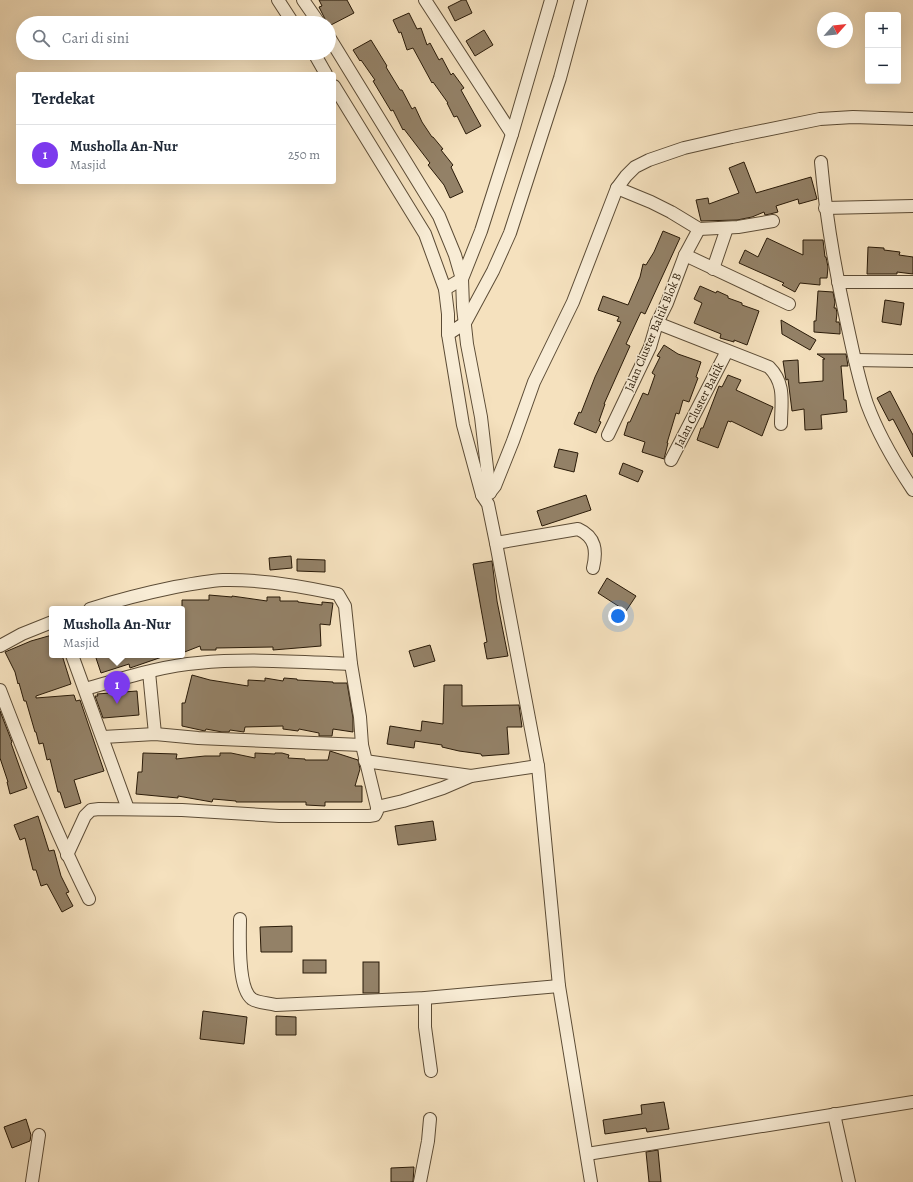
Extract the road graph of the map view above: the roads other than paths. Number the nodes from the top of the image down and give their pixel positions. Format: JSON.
{"nodes":[{"id":1,"x":278,"y":0,"type":"edge"},
{"id":2,"x":303,"y":0,"type":"edge"},
{"id":3,"x":425,"y":0,"type":"edge"},
{"id":4,"x":551,"y":0,"type":"edge"},
{"id":5,"x":581,"y":0,"type":"edge"},
{"id":6,"x":288,"y":16,"type":"edge"},
{"id":7,"x":314,"y":16,"type":"edge"},
{"id":8,"x":336,"y":50,"type":"edge"},
{"id":9,"x":318,"y":60,"type":"edge"},
{"id":10,"x":325,"y":72,"type":"edge"},
{"id":11,"x":336,"y":89,"type":"edge"},
{"id":12,"x":913,"y":119,"type":"edge"},
{"id":13,"x":512,"y":134,"type":"junction"},
{"id":14,"x":821,"y":162,"type":"dead end"},
{"id":15,"x":617,"y":188,"type":"junction"},
{"id":16,"x":913,"y":206,"type":"edge"},
{"id":17,"x":825,"y":208,"type":"junction"},
{"id":18,"x":773,"y":221,"type":"dead end"},
{"id":19,"x":727,"y":228,"type":"junction"},
{"id":20,"x":699,"y":229,"type":"junction"},
{"id":21,"x":685,"y":256,"type":"junction"},
{"id":22,"x":713,"y":268,"type":"junction"},
{"id":23,"x":462,"y":279,"type":"junction"},
{"id":24,"x":838,"y":282,"type":"junction"},
{"id":25,"x":913,"y":282,"type":"edge"},
{"id":26,"x":445,"y":289,"type":"junction"},
{"id":27,"x":789,"y":304,"type":"dead end"},
{"id":28,"x":465,"y":323,"type":"junction"},
{"id":29,"x":657,"y":323,"type":"junction"},
{"id":30,"x":448,"y":334,"type":"junction"},
{"id":31,"x":727,"y":351,"type":"junction"},
{"id":32,"x":855,"y":360,"type":"junction"},
{"id":33,"x":913,"y":361,"type":"edge"},
{"id":34,"x":781,"y":424,"type":"dead end"},
{"id":35,"x":608,"y":435,"type":"dead end"},
{"id":36,"x":671,"y":460,"type":"dead end"},
{"id":37,"x":913,"y":490,"type":"edge"},
{"id":38,"x":487,"y":497,"type":"junction"},
{"id":39,"x":496,"y":543,"type":"junction"},
{"id":40,"x":593,"y":568,"type":"dead end"},
{"id":41,"x":99,"y":606,"type":"edge"},
{"id":42,"x":49,"y":623,"type":"edge"},
{"id":43,"x":0,"y":646,"type":"edge"},
{"id":44,"x":73,"y":658,"type":"edge"},
{"id":45,"x":351,"y":664,"type":"junction"},
{"id":46,"x":149,"y":672,"type":"junction"},
{"id":47,"x":85,"y":689,"type":"junction"},
{"id":48,"x":0,"y":690,"type":"edge"},
{"id":49,"x":155,"y":734,"type":"junction"},
{"id":50,"x":102,"y":737,"type":"junction"},
{"id":51,"x":362,"y":745,"type":"junction"},
{"id":52,"x":365,"y":761,"type":"junction"},
{"id":53,"x":538,"y":766,"type":"junction"},
{"id":54,"x":471,"y":776,"type":"junction"},
{"id":55,"x":377,"y":807,"type":"junction"},
{"id":56,"x":128,"y":809,"type":"junction"},
{"id":57,"x":67,"y":855,"type":"junction"},
{"id":58,"x":89,"y":899,"type":"dead end"},
{"id":59,"x":240,"y":920,"type":"dead end"},
{"id":60,"x":559,"y":986,"type":"junction"},
{"id":61,"x":425,"y":998,"type":"junction"},
{"id":62,"x":431,"y":1071,"type":"dead end"},
{"id":63,"x":913,"y":1102,"type":"edge"},
{"id":64,"x":834,"y":1114,"type":"junction"},
{"id":65,"x":430,"y":1119,"type":"dead end"},
{"id":66,"x":39,"y":1135,"type":"dead end"},
{"id":67,"x":587,"y":1154,"type":"junction"},
{"id":68,"x":32,"y":1182,"type":"edge"},
{"id":69,"x":420,"y":1182,"type":"edge"},
{"id":70,"x":591,"y":1182,"type":"edge"},
{"id":71,"x":849,"y":1182,"type":"edge"}],
"edges":[{"from":1,"to":6,"type":"street"},
{"from":2,"to":7,"type":"street"},
{"from":3,"to":13,"type":"street"},
{"from":4,"to":13,"type":"street"},
{"from":5,"to":28,"type":"street"},
{"from":8,"to":23,"type":"street"},
{"from":9,"to":10,"type":"street"},
{"from":11,"to":26,"type":"street"},
{"from":12,"to":15,"type":"street"},
{"from":13,"to":23,"type":"street"},
{"from":14,"to":17,"type":"street"},
{"from":15,"to":20,"type":"street"},
{"from":15,"to":38,"type":"street"},
{"from":16,"to":17,"type":"street"},
{"from":17,"to":24,"type":"street"},
{"from":18,"to":19,"type":"street"},
{"from":19,"to":20,"type":"street"},
{"from":19,"to":22,"type":"street"},
{"from":20,"to":21,"type":"street","name":"Jalan Cluster Baltik Blok B"},
{"from":21,"to":22,"type":"street"},
{"from":21,"to":29,"type":"street","name":"Jalan Cluster Baltik Blok B"},
{"from":22,"to":27,"type":"street"},
{"from":23,"to":26,"type":"street"},
{"from":23,"to":28,"type":"street"},
{"from":24,"to":25,"type":"street"},
{"from":24,"to":32,"type":"street"},
{"from":26,"to":30,"type":"street"},
{"from":28,"to":30,"type":"street"},
{"from":28,"to":38,"type":"street"},
{"from":29,"to":31,"type":"street","name":"Jalan Cluster Baltik"},
{"from":29,"to":35,"type":"street","name":"Jalan Cluster Baltik Blok B"},
{"from":30,"to":38,"type":"street"},
{"from":31,"to":34,"type":"street","name":"Jalan Cluster Baltik"},
{"from":31,"to":36,"type":"street","name":"Jalan Cluster Baltik"},
{"from":32,"to":33,"type":"street"},
{"from":32,"to":37,"type":"street"},
{"from":38,"to":39,"type":"street"},
{"from":39,"to":40,"type":"street"},
{"from":39,"to":53,"type":"street"},
{"from":41,"to":45,"type":"street"},
{"from":42,"to":43,"type":"street"},
{"from":44,"to":47,"type":"street"},
{"from":45,"to":46,"type":"street"},
{"from":45,"to":51,"type":"street"},
{"from":46,"to":47,"type":"street"},
{"from":46,"to":49,"type":"street"},
{"from":47,"to":50,"type":"street"},
{"from":48,"to":57,"type":"street"},
{"from":49,"to":50,"type":"street"},
{"from":49,"to":51,"type":"street"},
{"from":50,"to":56,"type":"street"},
{"from":51,"to":52,"type":"street"},
{"from":52,"to":54,"type":"street"},
{"from":52,"to":55,"type":"street"},
{"from":53,"to":54,"type":"street"},
{"from":53,"to":60,"type":"street"},
{"from":54,"to":55,"type":"street"},
{"from":55,"to":56,"type":"street"},
{"from":56,"to":57,"type":"street"},
{"from":57,"to":58,"type":"street"},
{"from":59,"to":61,"type":"street"},
{"from":60,"to":61,"type":"street"},
{"from":60,"to":67,"type":"street"},
{"from":61,"to":62,"type":"street"},
{"from":63,"to":64,"type":"street"},
{"from":64,"to":67,"type":"street"},
{"from":64,"to":71,"type":"street"},
{"from":65,"to":69,"type":"street"},
{"from":66,"to":68,"type":"street"},
{"from":67,"to":70,"type":"street"}]}
